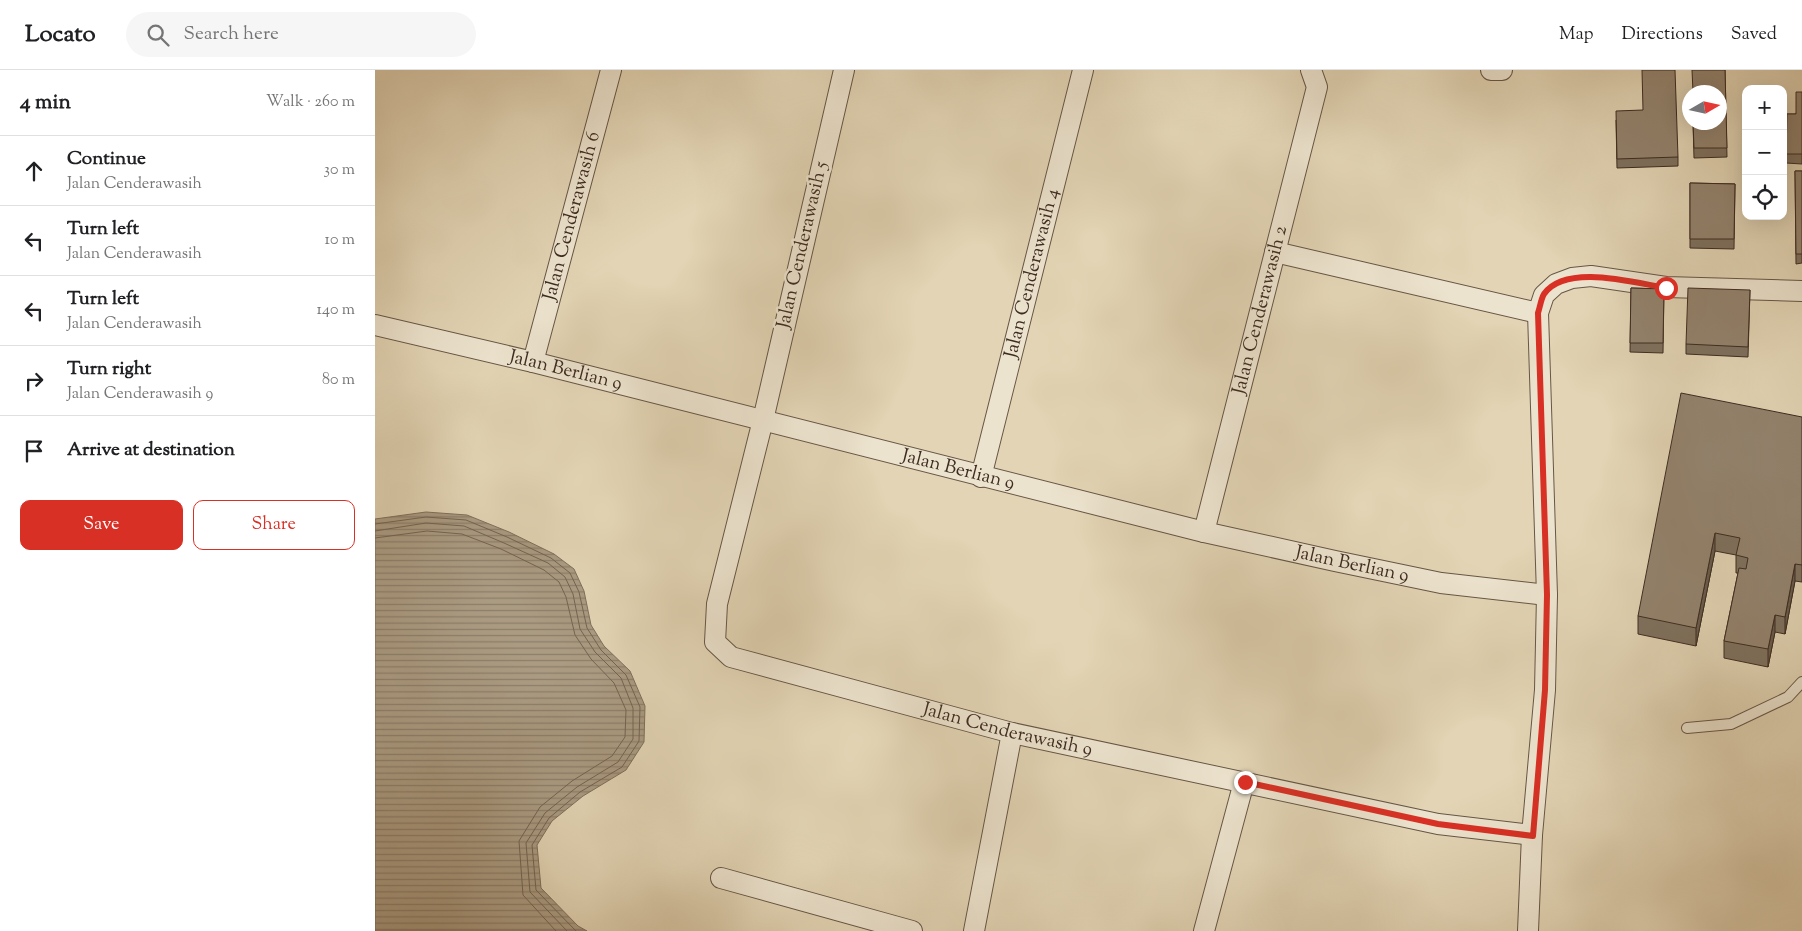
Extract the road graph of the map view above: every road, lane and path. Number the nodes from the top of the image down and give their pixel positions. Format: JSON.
{"nodes":[{"id":1,"x":611,"y":70,"type":"edge"},
{"id":2,"x":844,"y":70,"type":"edge"},
{"id":3,"x":1083,"y":70,"type":"edge"},
{"id":4,"x":1491,"y":70,"type":"edge"},
{"id":5,"x":1502,"y":70,"type":"edge"},
{"id":6,"x":1314,"y":79,"type":"edge"},
{"id":7,"x":1275,"y":252,"type":"junction"},
{"id":8,"x":1802,"y":291,"type":"edge"},
{"id":9,"x":1538,"y":313,"type":"junction"},
{"id":10,"x":375,"y":325,"type":"edge"},
{"id":11,"x":533,"y":362,"type":"junction"},
{"id":12,"x":763,"y":420,"type":"junction"},
{"id":13,"x":981,"y":477,"type":"junction"},
{"id":14,"x":1204,"y":532,"type":"junction"},
{"id":15,"x":1547,"y":595,"type":"junction"},
{"id":16,"x":1802,"y":682,"type":"edge"},
{"id":17,"x":1687,"y":728,"type":"dead end"},
{"id":18,"x":1012,"y":733,"type":"junction"},
{"id":19,"x":1245,"y":782,"type":"junction"},
{"id":20,"x":1533,"y":836,"type":"junction"},
{"id":21,"x":721,"y":878,"type":"dead end"},
{"id":22,"x":912,"y":931,"type":"edge"},
{"id":23,"x":974,"y":931,"type":"edge"},
{"id":24,"x":1204,"y":931,"type":"edge"},
{"id":25,"x":1528,"y":931,"type":"edge"}],
"edges":[{"from":1,"to":11,"type":"street","name":"Jalan Cenderawasih 6"},
{"from":2,"to":12,"type":"street","name":"Jalan Cenderawasih 5"},
{"from":3,"to":13,"type":"street","name":"Jalan Cenderawasih 4"},
{"from":4,"to":5,"type":"street"},
{"from":6,"to":7,"type":"street","name":"Jalan Cenderawasih 2"},
{"from":7,"to":9,"type":"street"},
{"from":7,"to":14,"type":"street","name":"Jalan Cenderawasih 2"},
{"from":8,"to":9,"type":"street"},
{"from":9,"to":15,"type":"street"},
{"from":10,"to":11,"type":"street","name":"Jalan Berlian 9"},
{"from":11,"to":12,"type":"street","name":"Jalan Berlian 9"},
{"from":12,"to":13,"type":"street","name":"Jalan Berlian 9"},
{"from":12,"to":18,"type":"street","name":"Jalan Cenderawasih 9"},
{"from":13,"to":14,"type":"street","name":"Jalan Berlian 9"},
{"from":14,"to":15,"type":"street","name":"Jalan Berlian 9"},
{"from":15,"to":20,"type":"street"},
{"from":16,"to":17,"type":"lane"},
{"from":18,"to":19,"type":"street","name":"Jalan Cenderawasih 9"},
{"from":18,"to":23,"type":"street"},
{"from":19,"to":20,"type":"street","name":"Jalan Cenderawasih 9"},
{"from":19,"to":24,"type":"street"},
{"from":20,"to":25,"type":"street"},
{"from":21,"to":22,"type":"street"}]}
